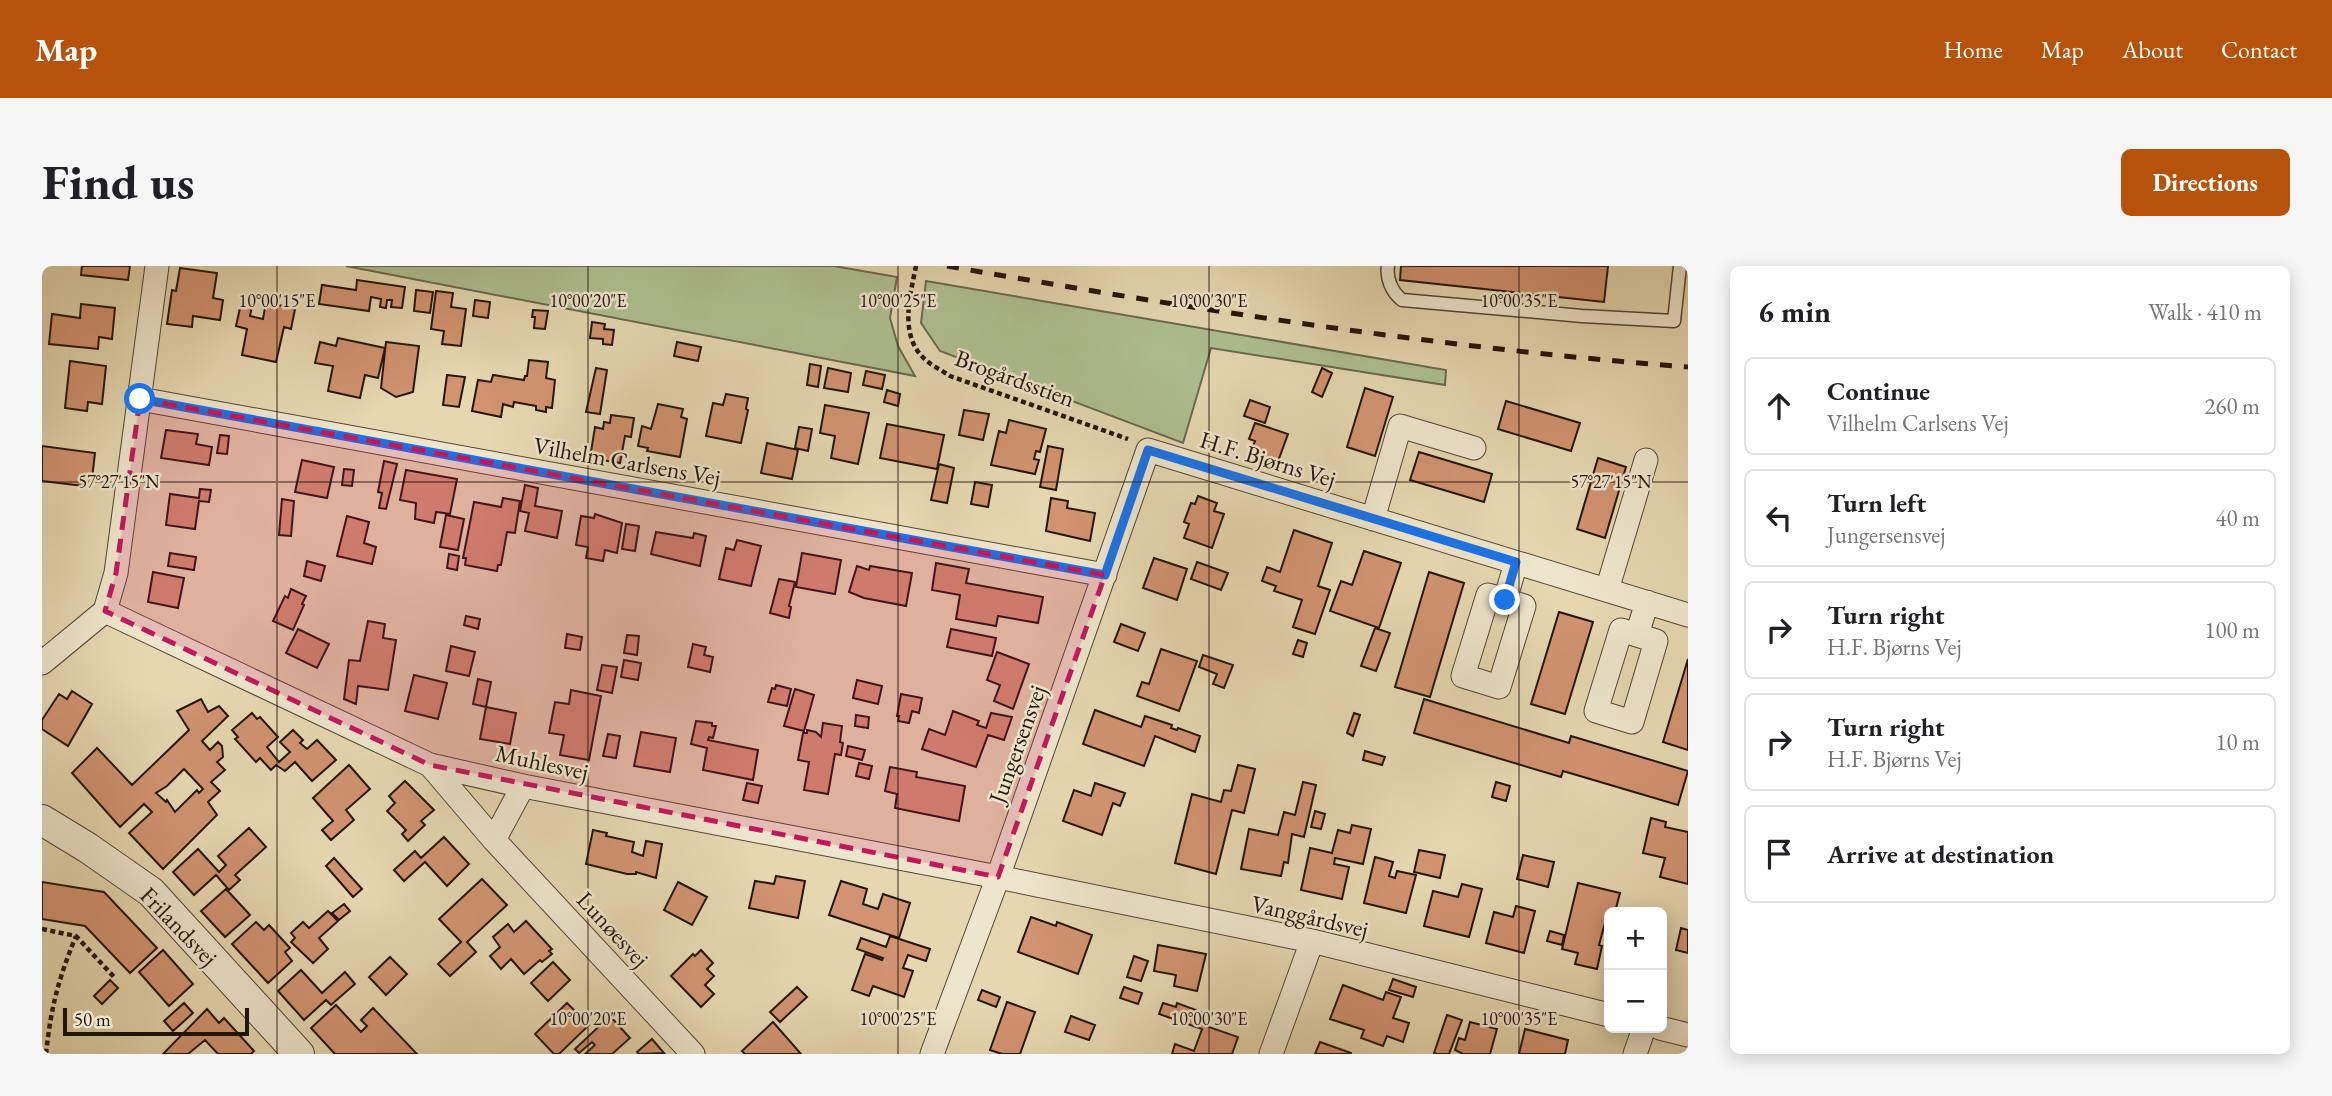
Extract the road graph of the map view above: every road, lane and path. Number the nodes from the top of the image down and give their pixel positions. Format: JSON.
{"nodes":[{"id":1,"x":157,"y":266,"type":"edge"},
{"id":2,"x":916,"y":266,"type":"edge"},
{"id":3,"x":1388,"y":266,"type":"edge"},
{"id":4,"x":1680,"y":266,"type":"edge"},
{"id":5,"x":140,"y":399,"type":"junction"},
{"id":6,"x":1474,"y":448,"type":"dead end"},
{"id":7,"x":1148,"y":450,"type":"junction"},
{"id":8,"x":1646,"y":460,"type":"dead end"},
{"id":9,"x":1373,"y":519,"type":"junction"},
{"id":10,"x":1516,"y":562,"type":"junction"},
{"id":11,"x":1105,"y":575,"type":"junction"},
{"id":12,"x":1607,"y":590,"type":"junction"},
{"id":13,"x":1505,"y":600,"type":"dead end"},
{"id":14,"x":1647,"y":602,"type":"junction"},
{"id":15,"x":105,"y":611,"type":"junction"},
{"id":16,"x":1688,"y":615,"type":"edge"},
{"id":17,"x":1637,"y":635,"type":"dead end"},
{"id":18,"x":42,"y":663,"type":"edge"},
{"id":19,"x":430,"y":765,"type":"junction"},
{"id":20,"x":523,"y":786,"type":"junction"},
{"id":21,"x":42,"y":820,"type":"edge"},
{"id":22,"x":494,"y":840,"type":"junction"},
{"id":23,"x":998,"y":877,"type":"junction"},
{"id":24,"x":42,"y":929,"type":"edge"},
{"id":25,"x":76,"y":936,"type":"junction"},
{"id":26,"x":1312,"y":941,"type":"junction"},
{"id":27,"x":114,"y":977,"type":"dead end"},
{"id":28,"x":1604,"y":1014,"type":"edge"},
{"id":29,"x":1667,"y":1030,"type":"edge"},
{"id":30,"x":1642,"y":1033,"type":"edge"},
{"id":31,"x":1688,"y":1035,"type":"edge"},
{"id":32,"x":46,"y":1054,"type":"edge"},
{"id":33,"x":299,"y":1054,"type":"edge"},
{"id":34,"x":693,"y":1054,"type":"edge"},
{"id":35,"x":933,"y":1054,"type":"edge"},
{"id":36,"x":1271,"y":1054,"type":"edge"},
{"id":37,"x":1634,"y":1054,"type":"edge"}],
"edges":[{"from":1,"to":5,"type":"street"},
{"from":2,"to":7,"type":"path","name":"Brogårdsstien"},
{"from":3,"to":4,"type":"lane"},
{"from":5,"to":11,"type":"street","name":"Vilhelm Carlsens Vej"},
{"from":5,"to":15,"type":"street"},
{"from":6,"to":9,"type":"street"},
{"from":7,"to":9,"type":"street","name":"H.F. Bjørns Vej"},
{"from":7,"to":11,"type":"street","name":"Jungersensvej"},
{"from":8,"to":12,"type":"street"},
{"from":9,"to":10,"type":"street","name":"H.F. Bjørns Vej"},
{"from":10,"to":12,"type":"street","name":"H.F. Bjørns Vej"},
{"from":10,"to":13,"type":"street"},
{"from":11,"to":23,"type":"street","name":"Jungersensvej"},
{"from":12,"to":14,"type":"street","name":"H.F. Bjørns Vej"},
{"from":14,"to":16,"type":"street","name":"H.F. Bjørns Vej"},
{"from":14,"to":17,"type":"street"},
{"from":15,"to":18,"type":"street"},
{"from":15,"to":19,"type":"street","name":"Muhlesvej"},
{"from":19,"to":20,"type":"street","name":"Muhlesvej"},
{"from":19,"to":22,"type":"street","name":"Lunøesvej"},
{"from":20,"to":22,"type":"street"},
{"from":20,"to":23,"type":"street","name":"Muhlesvej"},
{"from":21,"to":33,"type":"street","name":"Frilandsvej"},
{"from":22,"to":34,"type":"street","name":"Lunøesvej"},
{"from":23,"to":26,"type":"street","name":"Vanggårdsvej"},
{"from":23,"to":35,"type":"street","name":"Jungersensvej"},
{"from":24,"to":25,"type":"path"},
{"from":25,"to":27,"type":"path"},
{"from":25,"to":32,"type":"path"},
{"from":26,"to":28,"type":"street","name":"Vanggårdsvej"},
{"from":26,"to":36,"type":"street"},
{"from":29,"to":31,"type":"street"},
{"from":30,"to":37,"type":"street"}]}
